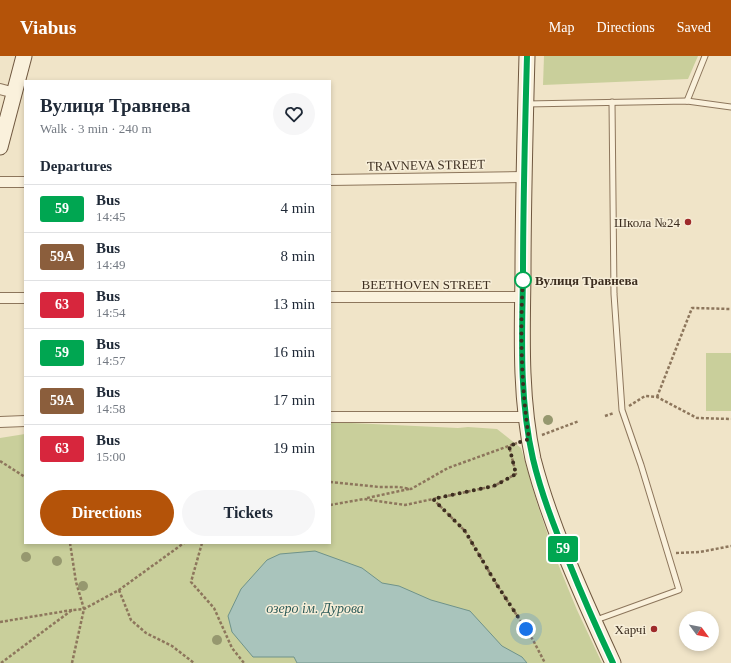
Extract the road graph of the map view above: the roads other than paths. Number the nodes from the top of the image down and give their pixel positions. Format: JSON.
{"nodes":[{"id":1,"x":24,"y":56,"type":"edge"},
{"id":2,"x":527,"y":56,"type":"edge"},
{"id":3,"x":705,"y":56,"type":"edge"},
{"id":4,"x":0,"y":89,"type":"edge"},
{"id":5,"x":14,"y":93,"type":"junction"},
{"id":6,"x":687,"y":101,"type":"junction"},
{"id":7,"x":612,"y":102,"type":"junction"},
{"id":8,"x":526,"y":104,"type":"junction"},
{"id":9,"x":731,"y":107,"type":"edge"},
{"id":10,"x":0,"y":147,"type":"edge"},
{"id":11,"x":523,"y":177,"type":"junction"},
{"id":12,"x":331,"y":180,"type":"edge"},
{"id":13,"x":0,"y":182,"type":"edge"},
{"id":14,"x":24,"y":182,"type":"edge"},
{"id":15,"x":331,"y":297,"type":"edge"},
{"id":16,"x":522,"y":297,"type":"junction"},
{"id":17,"x":0,"y":298,"type":"edge"},
{"id":18,"x":24,"y":298,"type":"edge"},
{"id":19,"x":331,"y":417,"type":"edge"},
{"id":20,"x":526,"y":417,"type":"junction"},
{"id":21,"x":24,"y":421,"type":"edge"},
{"id":22,"x":0,"y":422,"type":"edge"},
{"id":23,"x":593,"y":621,"type":"junction"},
{"id":24,"x":613,"y":663,"type":"edge"}],
"edges":[{"from":1,"to":5,"type":"main road"},
{"from":2,"to":8,"type":"main road"},
{"from":3,"to":6,"type":"lane"},
{"from":4,"to":5,"type":"street"},
{"from":5,"to":10,"type":"main road"},
{"from":6,"to":7,"type":"lane"},
{"from":6,"to":9,"type":"lane"},
{"from":7,"to":8,"type":"lane"},
{"from":7,"to":23,"type":"lane"},
{"from":8,"to":11,"type":"main road"},
{"from":11,"to":12,"type":"street","name":"TRAVNEVA STREET"},
{"from":11,"to":16,"type":"main road"},
{"from":13,"to":14,"type":"street"},
{"from":15,"to":16,"type":"street","name":"BEETHOVEN STREET"},
{"from":16,"to":20,"type":"main road"},
{"from":17,"to":18,"type":"street"},
{"from":19,"to":20,"type":"street"},
{"from":20,"to":23,"type":"main road"},
{"from":21,"to":22,"type":"street"},
{"from":23,"to":24,"type":"main road"}]}
